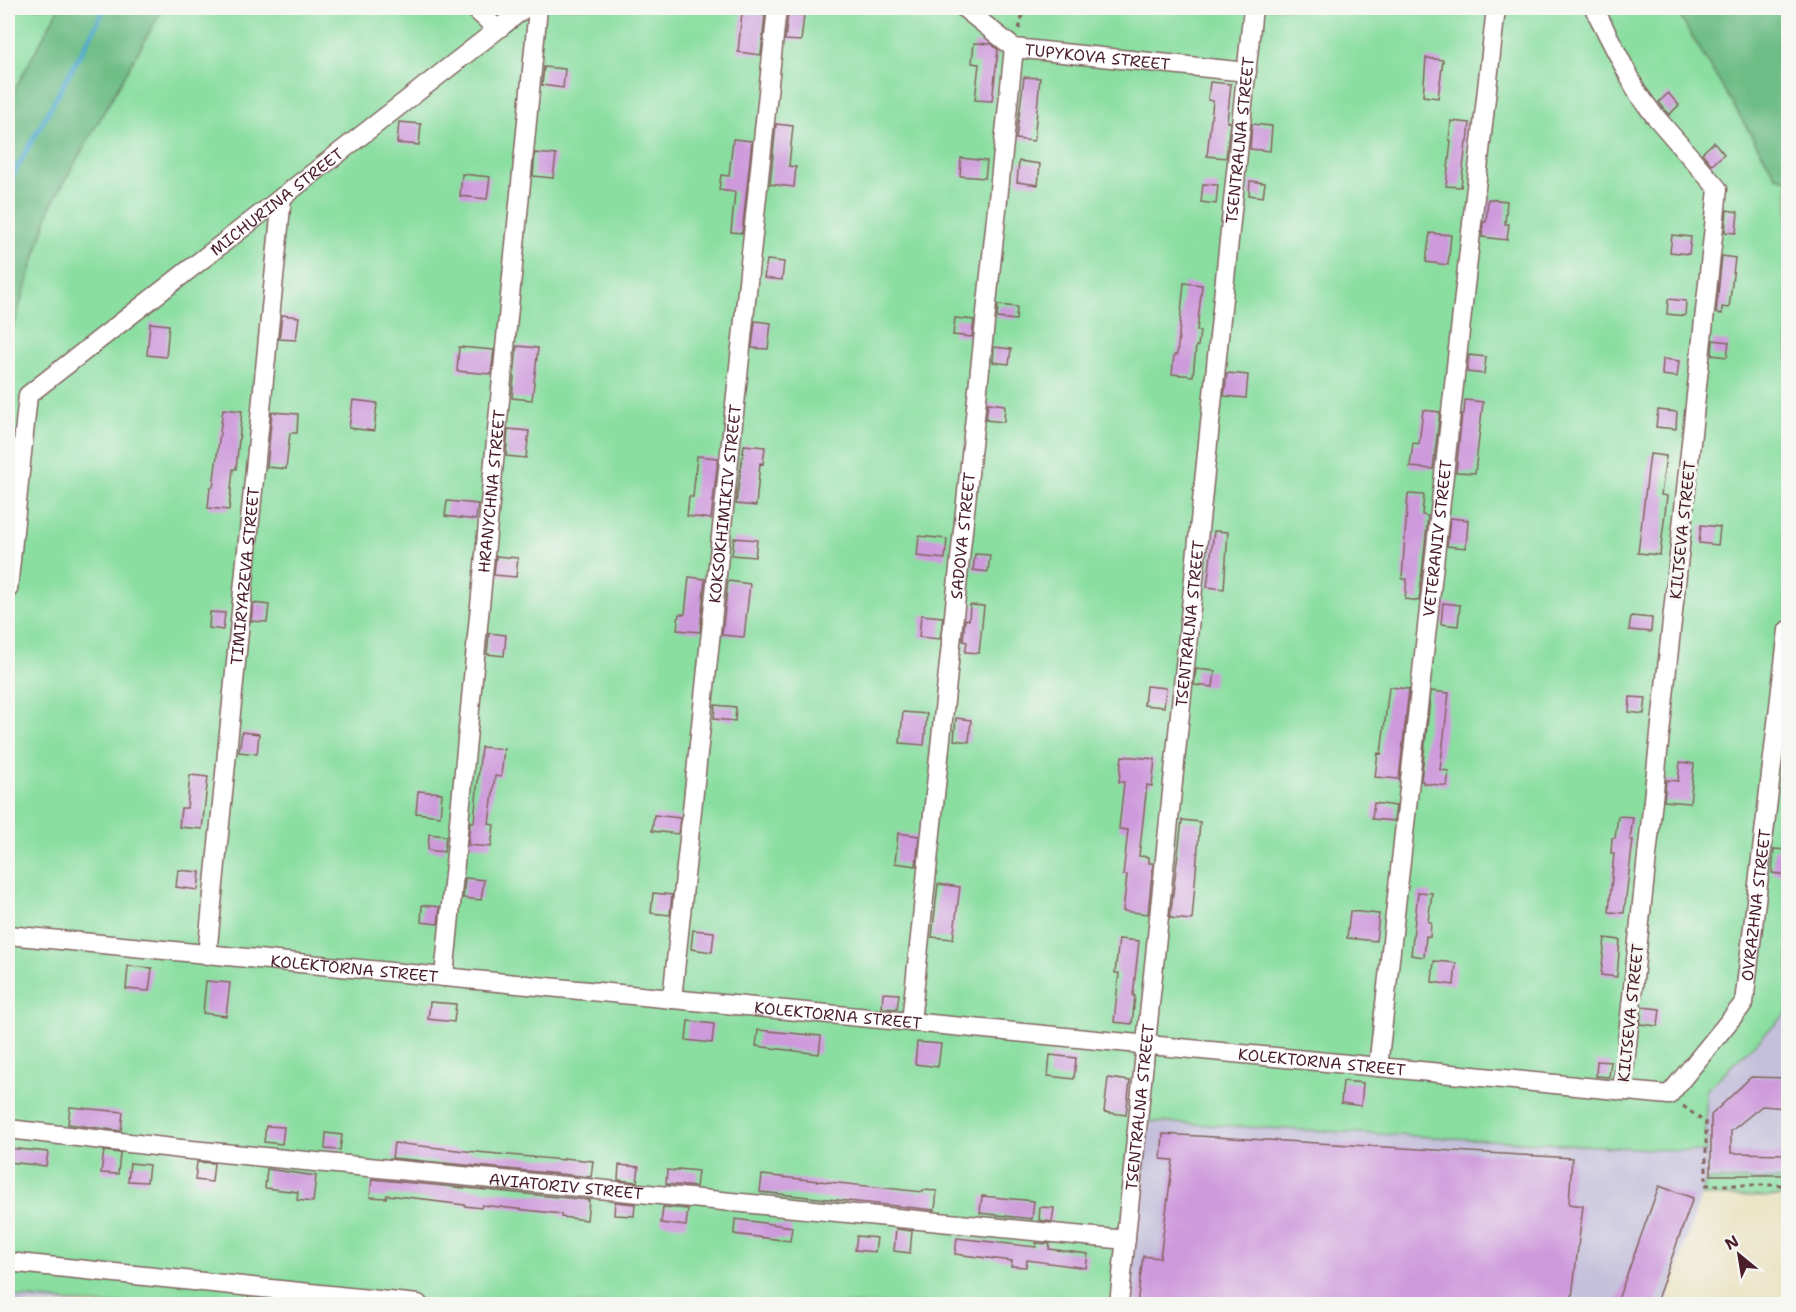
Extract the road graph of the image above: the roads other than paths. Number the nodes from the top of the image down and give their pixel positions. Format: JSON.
{"nodes":[{"id":1,"x":474,"y":8,"type":"edge"},
{"id":2,"x":525,"y":8,"type":"edge"},
{"id":3,"x":538,"y":8,"type":"edge"},
{"id":4,"x":777,"y":8,"type":"edge"},
{"id":5,"x":964,"y":8,"type":"edge"},
{"id":6,"x":1253,"y":8,"type":"edge"},
{"id":7,"x":1496,"y":8,"type":"edge"},
{"id":8,"x":1594,"y":8,"type":"edge"},
{"id":9,"x":497,"y":29,"type":"junction"},
{"id":10,"x":1014,"y":48,"type":"junction"},
{"id":11,"x":1247,"y":72,"type":"junction"},
{"id":12,"x":282,"y":197,"type":"junction"},
{"id":13,"x":8,"y":588,"type":"edge"},
{"id":14,"x":1788,"y":630,"type":"edge"},
{"id":15,"x":8,"y":935,"type":"edge"},
{"id":16,"x":207,"y":955,"type":"junction"},
{"id":17,"x":444,"y":977,"type":"junction"},
{"id":18,"x":672,"y":999,"type":"junction"},
{"id":19,"x":911,"y":1022,"type":"junction"},
{"id":20,"x":1145,"y":1045,"type":"junction"},
{"id":21,"x":1378,"y":1067,"type":"junction"},
{"id":22,"x":1622,"y":1091,"type":"junction"},
{"id":23,"x":1669,"y":1095,"type":"joint"},
{"id":24,"x":8,"y":1129,"type":"edge"},
{"id":25,"x":1126,"y":1240,"type":"junction"},
{"id":26,"x":8,"y":1262,"type":"edge"},
{"id":27,"x":418,"y":1305,"type":"edge"},
{"id":28,"x":1119,"y":1305,"type":"edge"}],
"edges":[{"from":1,"to":9,"type":"street"},
{"from":2,"to":9,"type":"street","name":"MICHURINA STREET"},
{"from":3,"to":17,"type":"street","name":"HRANYCHNA STREET"},
{"from":4,"to":18,"type":"street","name":"KOKSOKHIMIKIV STREET"},
{"from":5,"to":10,"type":"street","name":"TUPYKOVA STREET"},
{"from":6,"to":11,"type":"street","name":"TSENTRALNA STREET"},
{"from":7,"to":21,"type":"street","name":"VETERANIV STREET"},
{"from":8,"to":22,"type":"street","name":"KILTSEVA STREET"},
{"from":9,"to":12,"type":"street","name":"MICHURINA STREET"},
{"from":10,"to":11,"type":"street","name":"TUPYKOVA STREET"},
{"from":10,"to":19,"type":"street","name":"SADOVA STREET"},
{"from":11,"to":20,"type":"street","name":"TSENTRALNA STREET"},
{"from":12,"to":13,"type":"street","name":"MICHURINA STREET"},
{"from":12,"to":16,"type":"street","name":"TIMIRYAZEVA STREET"},
{"from":14,"to":23,"type":"street","name":"OVRAZHNA STREET"},
{"from":15,"to":16,"type":"street","name":"KOLEKTORNA STREET"},
{"from":16,"to":17,"type":"street","name":"KOLEKTORNA STREET"},
{"from":17,"to":18,"type":"street","name":"KOLEKTORNA STREET"},
{"from":18,"to":19,"type":"street","name":"KOLEKTORNA STREET"},
{"from":19,"to":20,"type":"street","name":"KOLEKTORNA STREET"},
{"from":20,"to":21,"type":"street","name":"KOLEKTORNA STREET"},
{"from":20,"to":25,"type":"street","name":"TSENTRALNA STREET"},
{"from":21,"to":22,"type":"street","name":"KOLEKTORNA STREET"},
{"from":22,"to":23,"type":"street","name":"KOLEKTORNA STREET"},
{"from":24,"to":25,"type":"street","name":"AVIATORIV STREET"},
{"from":25,"to":28,"type":"street","name":"TSENTRALNA STREET"},
{"from":26,"to":27,"type":"street"}]}
